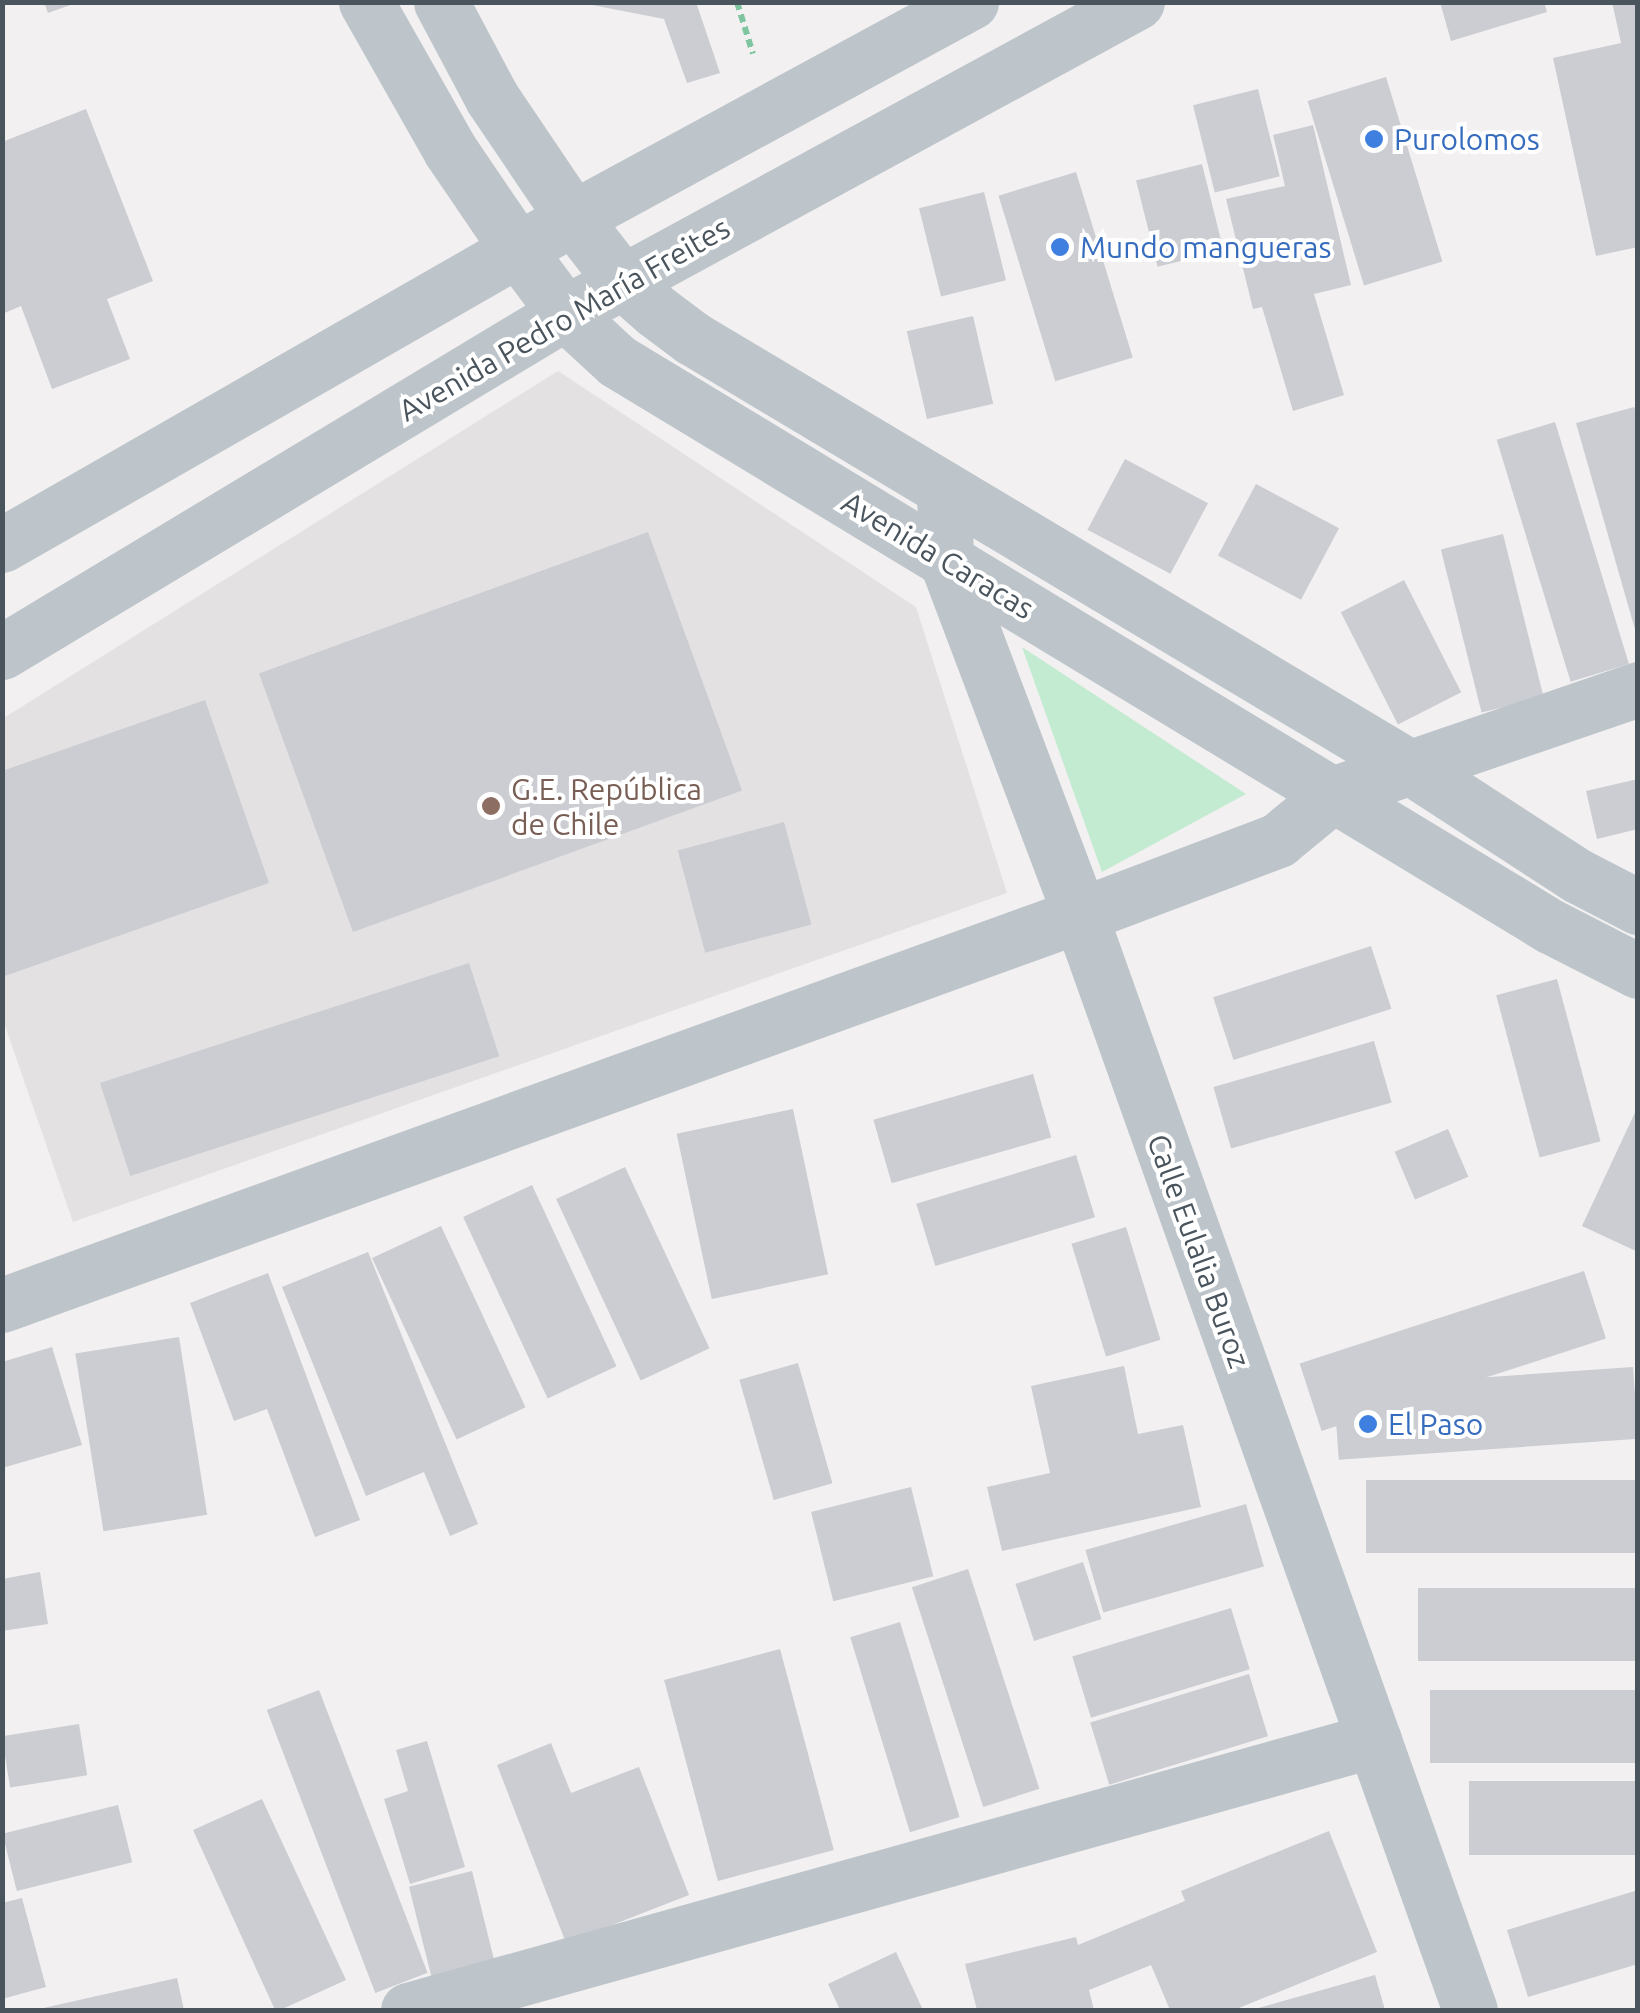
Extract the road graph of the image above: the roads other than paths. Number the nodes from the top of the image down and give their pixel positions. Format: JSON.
{"nodes":[{"id":1,"x":366,"y":2,"type":"edge"},
{"id":2,"x":441,"y":2,"type":"edge"},
{"id":3,"x":971,"y":2,"type":"edge"},
{"id":4,"x":1136,"y":2,"type":"edge"},
{"id":5,"x":573,"y":218,"type":"junction"},
{"id":6,"x":518,"y":250,"type":"junction"},
{"id":7,"x":622,"y":282,"type":"junction"},
{"id":8,"x":566,"y":313,"type":"junction"},
{"id":9,"x":944,"y":489,"type":"junction"},
{"id":10,"x":2,"y":546,"type":"edge"},
{"id":11,"x":946,"y":560,"type":"junction"},
{"id":12,"x":2,"y":652,"type":"edge"},
{"id":13,"x":1638,"y":689,"type":"edge"},
{"id":14,"x":1413,"y":769,"type":"junction"},
{"id":15,"x":1335,"y":792,"type":"junction"},
{"id":16,"x":1638,"y":906,"type":"edge"},
{"id":17,"x":1080,"y":916,"type":"junction"},
{"id":18,"x":1638,"y":971,"type":"edge"},
{"id":19,"x":2,"y":1305,"type":"edge"},
{"id":20,"x":1374,"y":1740,"type":"junction"},
{"id":21,"x":408,"y":2010,"type":"edge"},
{"id":22,"x":1470,"y":2010,"type":"edge"}],
"edges":[{"from":1,"to":6,"type":"street","name":"Avenida Caracas"},
{"from":2,"to":5,"type":"street","name":"Avenida Caracas"},
{"from":3,"to":5,"type":"street"},
{"from":4,"to":7,"type":"street","name":"Avenida Pedro María Freites"},
{"from":5,"to":6,"type":"street"},
{"from":5,"to":7,"type":"street","name":"Avenida Caracas"},
{"from":6,"to":8,"type":"street","name":"Avenida Caracas"},
{"from":6,"to":10,"type":"street"},
{"from":7,"to":8,"type":"street","name":"Avenida Pedro María Freites"},
{"from":7,"to":9,"type":"street","name":"Avenida Caracas"},
{"from":8,"to":11,"type":"street","name":"Avenida Caracas"},
{"from":8,"to":12,"type":"street","name":"Avenida Pedro María Freites"},
{"from":9,"to":11,"type":"street","name":"Calle Eulalia Buroz"},
{"from":9,"to":14,"type":"street","name":"Avenida Caracas"},
{"from":11,"to":15,"type":"street","name":"Avenida Caracas"},
{"from":11,"to":17,"type":"street","name":"Calle Eulalia Buroz"},
{"from":13,"to":14,"type":"street"},
{"from":14,"to":15,"type":"street"},
{"from":14,"to":16,"type":"street","name":"Avenida Caracas"},
{"from":15,"to":17,"type":"street"},
{"from":15,"to":18,"type":"street","name":"Avenida Caracas"},
{"from":17,"to":19,"type":"street"},
{"from":17,"to":20,"type":"street","name":"Calle Eulalia Buroz"},
{"from":20,"to":21,"type":"street"},
{"from":20,"to":22,"type":"street","name":"Calle Eulalia Buroz"}]}
